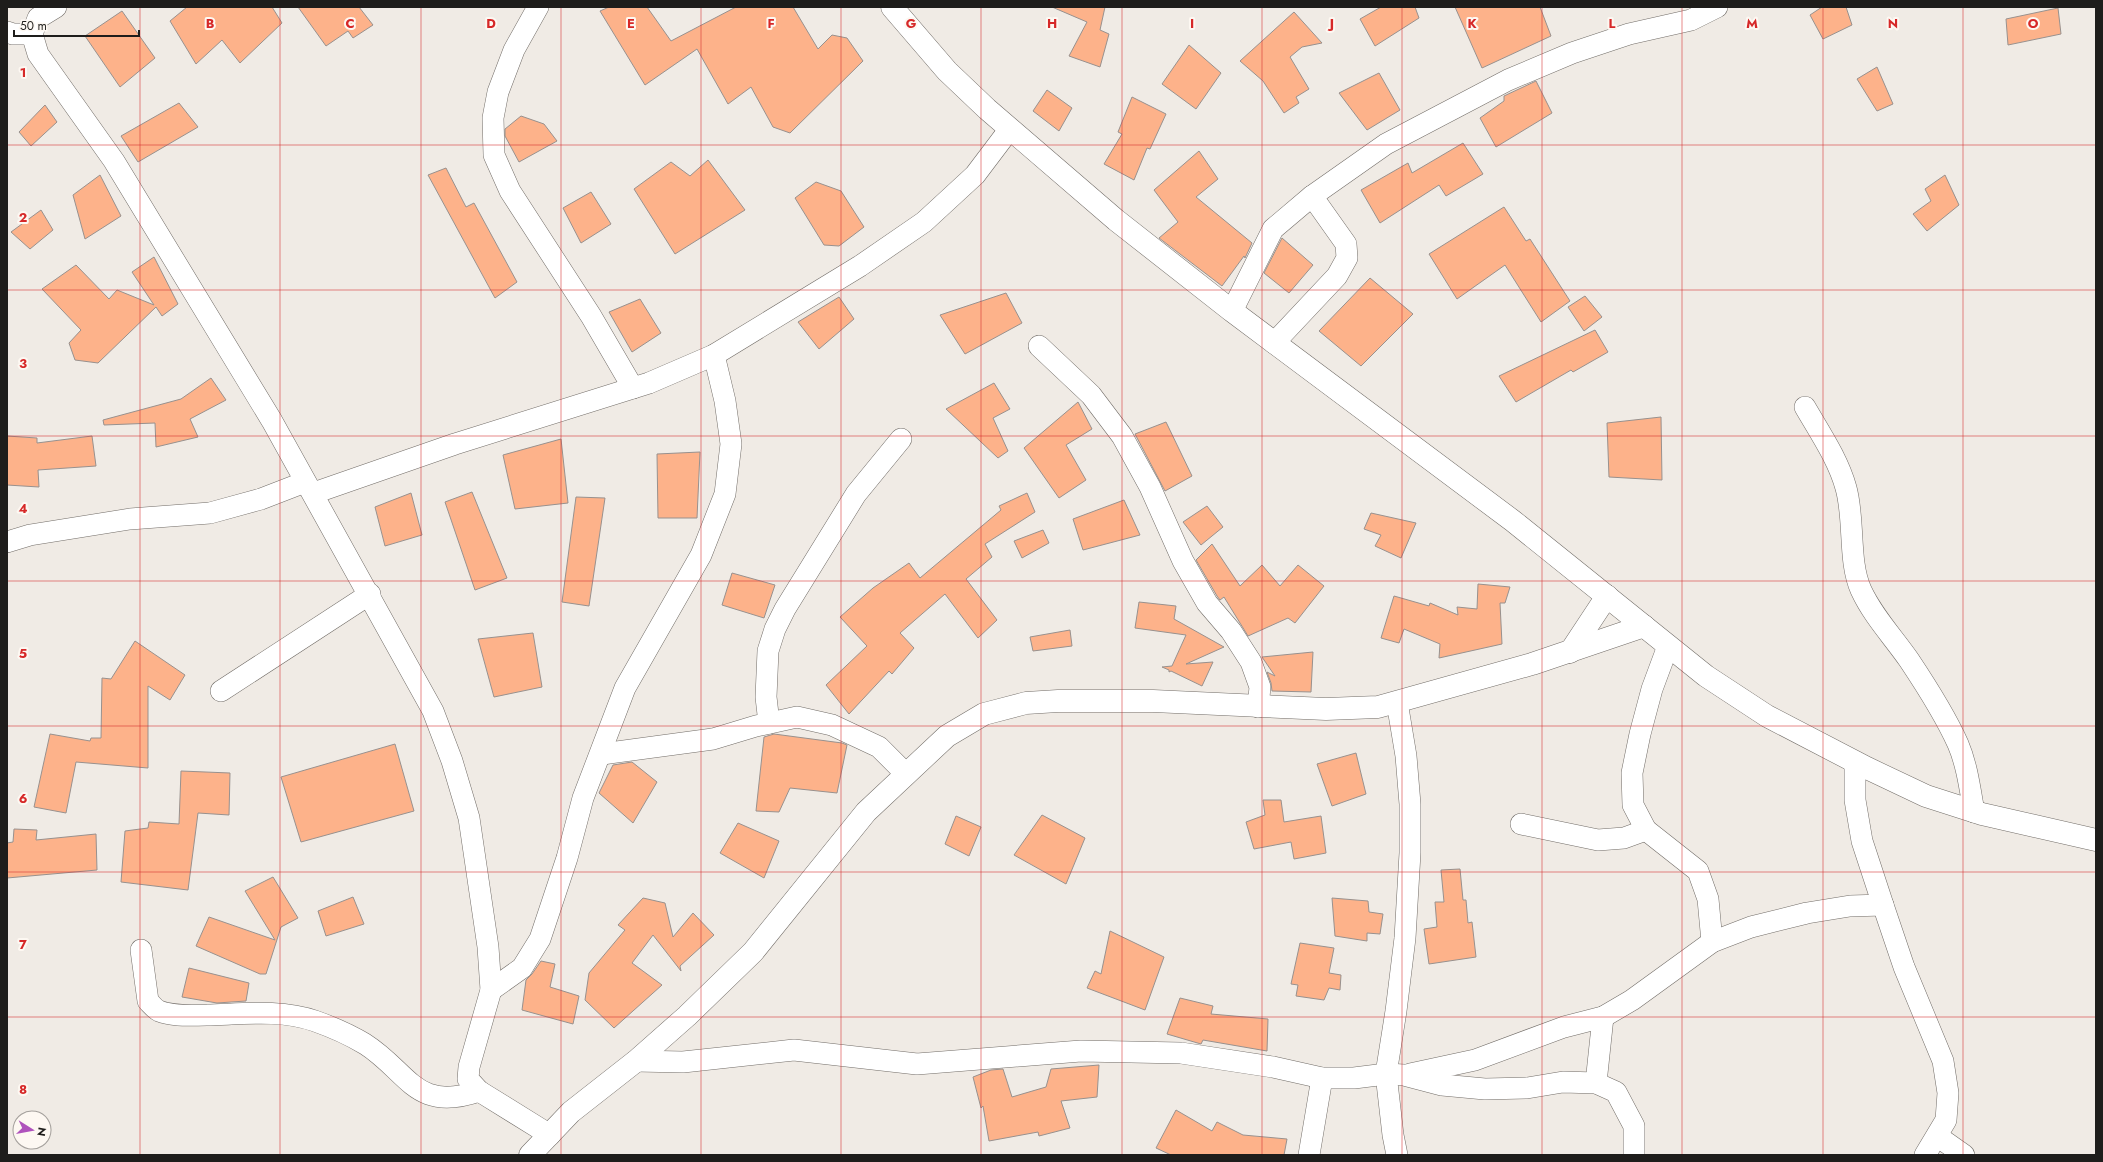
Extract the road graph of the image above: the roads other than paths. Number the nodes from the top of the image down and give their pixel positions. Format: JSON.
{"nodes":[{"id":1,"x":56,"y":7,"type":"edge"},
{"id":2,"x":538,"y":7,"type":"edge"},
{"id":3,"x":892,"y":7,"type":"edge"},
{"id":4,"x":1717,"y":7,"type":"edge"},
{"id":5,"x":7,"y":32,"type":"edge"},
{"id":6,"x":32,"y":34,"type":"junction"},
{"id":7,"x":1009,"y":130,"type":"junction"},
{"id":8,"x":1312,"y":196,"type":"junction"},
{"id":9,"x":1232,"y":311,"type":"junction"},
{"id":10,"x":1274,"y":343,"type":"junction"},
{"id":11,"x":1039,"y":346,"type":"dead end"},
{"id":12,"x":714,"y":355,"type":"junction"},
{"id":13,"x":633,"y":388,"type":"junction"},
{"id":14,"x":1805,"y":407,"type":"dead end"},
{"id":15,"x":901,"y":439,"type":"dead end"},
{"id":16,"x":310,"y":487,"type":"junction"},
{"id":17,"x":7,"y":542,"type":"edge"},
{"id":18,"x":370,"y":594,"type":"junction"},
{"id":19,"x":1607,"y":596,"type":"junction"},
{"id":20,"x":1644,"y":626,"type":"junction"},
{"id":21,"x":1668,"y":646,"type":"junction"},
{"id":22,"x":1570,"y":652,"type":"junction"},
{"id":23,"x":221,"y":691,"type":"dead end"},
{"id":24,"x":1397,"y":702,"type":"junction"},
{"id":25,"x":1258,"y":707,"type":"junction"},
{"id":26,"x":769,"y":723,"type":"junction"},
{"id":27,"x":602,"y":754,"type":"junction"},
{"id":28,"x":1855,"y":762,"type":"junction"},
{"id":29,"x":906,"y":774,"type":"junction"},
{"id":30,"x":1974,"y":812,"type":"junction"},
{"id":31,"x":1520,"y":824,"type":"dead end"},
{"id":32,"x":1646,"y":830,"type":"junction"},
{"id":33,"x":2096,"y":840,"type":"edge"},
{"id":34,"x":1883,"y":905,"type":"junction"},
{"id":35,"x":1712,"y":942,"type":"junction"},
{"id":36,"x":141,"y":950,"type":"dead end"},
{"id":37,"x":491,"y":990,"type":"junction"},
{"id":38,"x":1603,"y":1016,"type":"junction"},
{"id":39,"x":636,"y":1061,"type":"junction"},
{"id":40,"x":1395,"y":1074,"type":"junction"},
{"id":41,"x":1322,"y":1078,"type":"junction"},
{"id":42,"x":1596,"y":1083,"type":"junction"},
{"id":43,"x":479,"y":1091,"type":"junction"},
{"id":44,"x":550,"y":1135,"type":"junction"},
{"id":45,"x":1937,"y":1136,"type":"junction"},
{"id":46,"x":530,"y":1155,"type":"edge"},
{"id":47,"x":1308,"y":1155,"type":"edge"},
{"id":48,"x":1397,"y":1155,"type":"edge"},
{"id":49,"x":1634,"y":1155,"type":"edge"},
{"id":50,"x":1925,"y":1155,"type":"edge"},
{"id":51,"x":1964,"y":1155,"type":"edge"}],
"edges":[{"from":1,"to":6,"type":"street"},
{"from":2,"to":13,"type":"street"},
{"from":3,"to":7,"type":"main road"},
{"from":4,"to":8,"type":"street"},
{"from":5,"to":6,"type":"street"},
{"from":6,"to":16,"type":"street"},
{"from":7,"to":9,"type":"main road"},
{"from":7,"to":12,"type":"street"},
{"from":8,"to":9,"type":"street"},
{"from":8,"to":10,"type":"street"},
{"from":9,"to":10,"type":"main road"},
{"from":10,"to":19,"type":"main road"},
{"from":11,"to":25,"type":"street"},
{"from":12,"to":13,"type":"street"},
{"from":12,"to":27,"type":"street"},
{"from":13,"to":16,"type":"street"},
{"from":14,"to":30,"type":"street"},
{"from":15,"to":26,"type":"street"},
{"from":16,"to":17,"type":"street"},
{"from":16,"to":18,"type":"street"},
{"from":18,"to":23,"type":"street"},
{"from":18,"to":37,"type":"street"},
{"from":19,"to":20,"type":"main road"},
{"from":19,"to":22,"type":"main road"},
{"from":20,"to":21,"type":"main road"},
{"from":20,"to":22,"type":"main road"},
{"from":21,"to":28,"type":"main road"},
{"from":21,"to":32,"type":"street"},
{"from":22,"to":24,"type":"main road"},
{"from":24,"to":25,"type":"main road"},
{"from":24,"to":40,"type":"street"},
{"from":25,"to":29,"type":"main road"},
{"from":26,"to":27,"type":"street"},
{"from":26,"to":29,"type":"street"},
{"from":27,"to":37,"type":"street"},
{"from":28,"to":30,"type":"main road"},
{"from":28,"to":34,"type":"street"},
{"from":29,"to":39,"type":"main road"},
{"from":30,"to":33,"type":"main road"},
{"from":31,"to":32,"type":"street"},
{"from":32,"to":35,"type":"street"},
{"from":34,"to":35,"type":"street"},
{"from":34,"to":45,"type":"street"},
{"from":35,"to":38,"type":"street"},
{"from":36,"to":43,"type":"street"},
{"from":37,"to":43,"type":"street"},
{"from":38,"to":40,"type":"street"},
{"from":38,"to":42,"type":"street"},
{"from":39,"to":41,"type":"street"},
{"from":39,"to":44,"type":"main road"},
{"from":40,"to":41,"type":"street"},
{"from":40,"to":42,"type":"street"},
{"from":40,"to":48,"type":"street"},
{"from":41,"to":47,"type":"street"},
{"from":42,"to":49,"type":"street"},
{"from":43,"to":44,"type":"street"},
{"from":44,"to":46,"type":"main road"},
{"from":45,"to":50,"type":"street"},
{"from":45,"to":51,"type":"street"}]}
